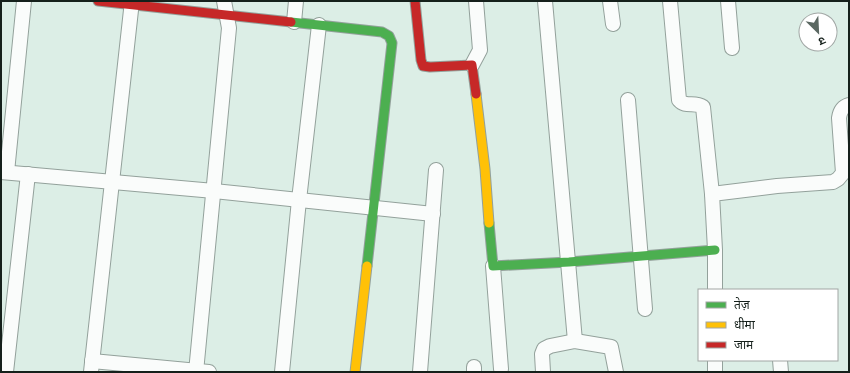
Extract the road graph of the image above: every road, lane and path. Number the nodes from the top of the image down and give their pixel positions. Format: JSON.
{"nodes":[{"id":1,"x":24,"y":1,"type":"edge"},
{"id":2,"x":98,"y":1,"type":"edge"},
{"id":3,"x":224,"y":1,"type":"edge"},
{"id":4,"x":296,"y":1,"type":"edge"},
{"id":5,"x":415,"y":1,"type":"edge"},
{"id":6,"x":476,"y":1,"type":"edge"},
{"id":7,"x":545,"y":1,"type":"edge"},
{"id":8,"x":610,"y":1,"type":"edge"},
{"id":9,"x":670,"y":1,"type":"edge"},
{"id":10,"x":728,"y":1,"type":"edge"},
{"id":11,"x":132,"y":2,"type":"edge"},
{"id":12,"x":226,"y":15,"type":"junction"},
{"id":13,"x":294,"y":22,"type":"junction"},
{"id":14,"x":612,"y":24,"type":"dead end"},
{"id":15,"x":319,"y":25,"type":"junction"},
{"id":16,"x":732,"y":48,"type":"dead end"},
{"id":17,"x":472,"y":65,"type":"junction"},
{"id":18,"x":628,"y":100,"type":"dead end"},
{"id":19,"x":849,"y":105,"type":"edge"},
{"id":20,"x":436,"y":170,"type":"dead end"},
{"id":21,"x":4,"y":172,"type":"edge"},
{"id":22,"x":28,"y":174,"type":"junction"},
{"id":23,"x":112,"y":182,"type":"junction"},
{"id":24,"x":214,"y":191,"type":"junction"},
{"id":25,"x":712,"y":194,"type":"junction"},
{"id":26,"x":299,"y":200,"type":"junction"},
{"id":27,"x":373,"y":208,"type":"junction"},
{"id":28,"x":433,"y":214,"type":"junction"},
{"id":29,"x":715,"y":250,"type":"junction"},
{"id":30,"x":640,"y":256,"type":"junction"},
{"id":31,"x":569,"y":262,"type":"junction"},
{"id":32,"x":493,"y":266,"type":"junction"},
{"id":33,"x":715,"y":289,"type":"edge"},
{"id":34,"x":645,"y":309,"type":"dead end"},
{"id":35,"x":575,"y":341,"type":"junction"},
{"id":36,"x":715,"y":361,"type":"edge"},
{"id":37,"x":780,"y":361,"type":"edge"},
{"id":38,"x":91,"y":366,"type":"edge"},
{"id":39,"x":501,"y":369,"type":"dead end"},
{"id":40,"x":6,"y":372,"type":"edge"},
{"id":41,"x":200,"y":372,"type":"edge"},
{"id":42,"x":282,"y":372,"type":"edge"},
{"id":43,"x":355,"y":372,"type":"edge"},
{"id":44,"x":420,"y":372,"type":"edge"},
{"id":45,"x":543,"y":372,"type":"edge"},
{"id":46,"x":616,"y":372,"type":"edge"},
{"id":47,"x":715,"y":372,"type":"edge"},
{"id":48,"x":781,"y":372,"type":"edge"}],
"edges":[{"from":1,"to":21,"type":"street"},
{"from":2,"to":11,"type":"street"},
{"from":3,"to":12,"type":"street"},
{"from":4,"to":13,"type":"street"},
{"from":5,"to":17,"type":"street"},
{"from":6,"to":17,"type":"street"},
{"from":7,"to":31,"type":"street"},
{"from":8,"to":14,"type":"street"},
{"from":9,"to":25,"type":"street"},
{"from":10,"to":16,"type":"street"},
{"from":11,"to":12,"type":"street"},
{"from":11,"to":23,"type":"street"},
{"from":12,"to":13,"type":"street"},
{"from":12,"to":24,"type":"street"},
{"from":13,"to":15,"type":"street"},
{"from":15,"to":26,"type":"street"},
{"from":15,"to":27,"type":"street"},
{"from":17,"to":32,"type":"street"},
{"from":18,"to":30,"type":"street"},
{"from":19,"to":25,"type":"street"},
{"from":20,"to":28,"type":"street"},
{"from":21,"to":22,"type":"street"},
{"from":22,"to":23,"type":"street"},
{"from":22,"to":40,"type":"street"},
{"from":23,"to":24,"type":"street"},
{"from":23,"to":38,"type":"street"},
{"from":24,"to":26,"type":"street"},
{"from":24,"to":41,"type":"street"},
{"from":25,"to":29,"type":"street"},
{"from":26,"to":27,"type":"street"},
{"from":26,"to":42,"type":"street"},
{"from":27,"to":28,"type":"street"},
{"from":27,"to":43,"type":"street"},
{"from":28,"to":44,"type":"street"},
{"from":29,"to":30,"type":"street"},
{"from":29,"to":33,"type":"street"},
{"from":30,"to":31,"type":"street"},
{"from":30,"to":34,"type":"street"},
{"from":31,"to":32,"type":"street"},
{"from":31,"to":35,"type":"street"},
{"from":32,"to":39,"type":"street"},
{"from":35,"to":45,"type":"street"},
{"from":35,"to":46,"type":"street"},
{"from":36,"to":47,"type":"street"},
{"from":37,"to":48,"type":"street"},
{"from":38,"to":41,"type":"street"}]}
